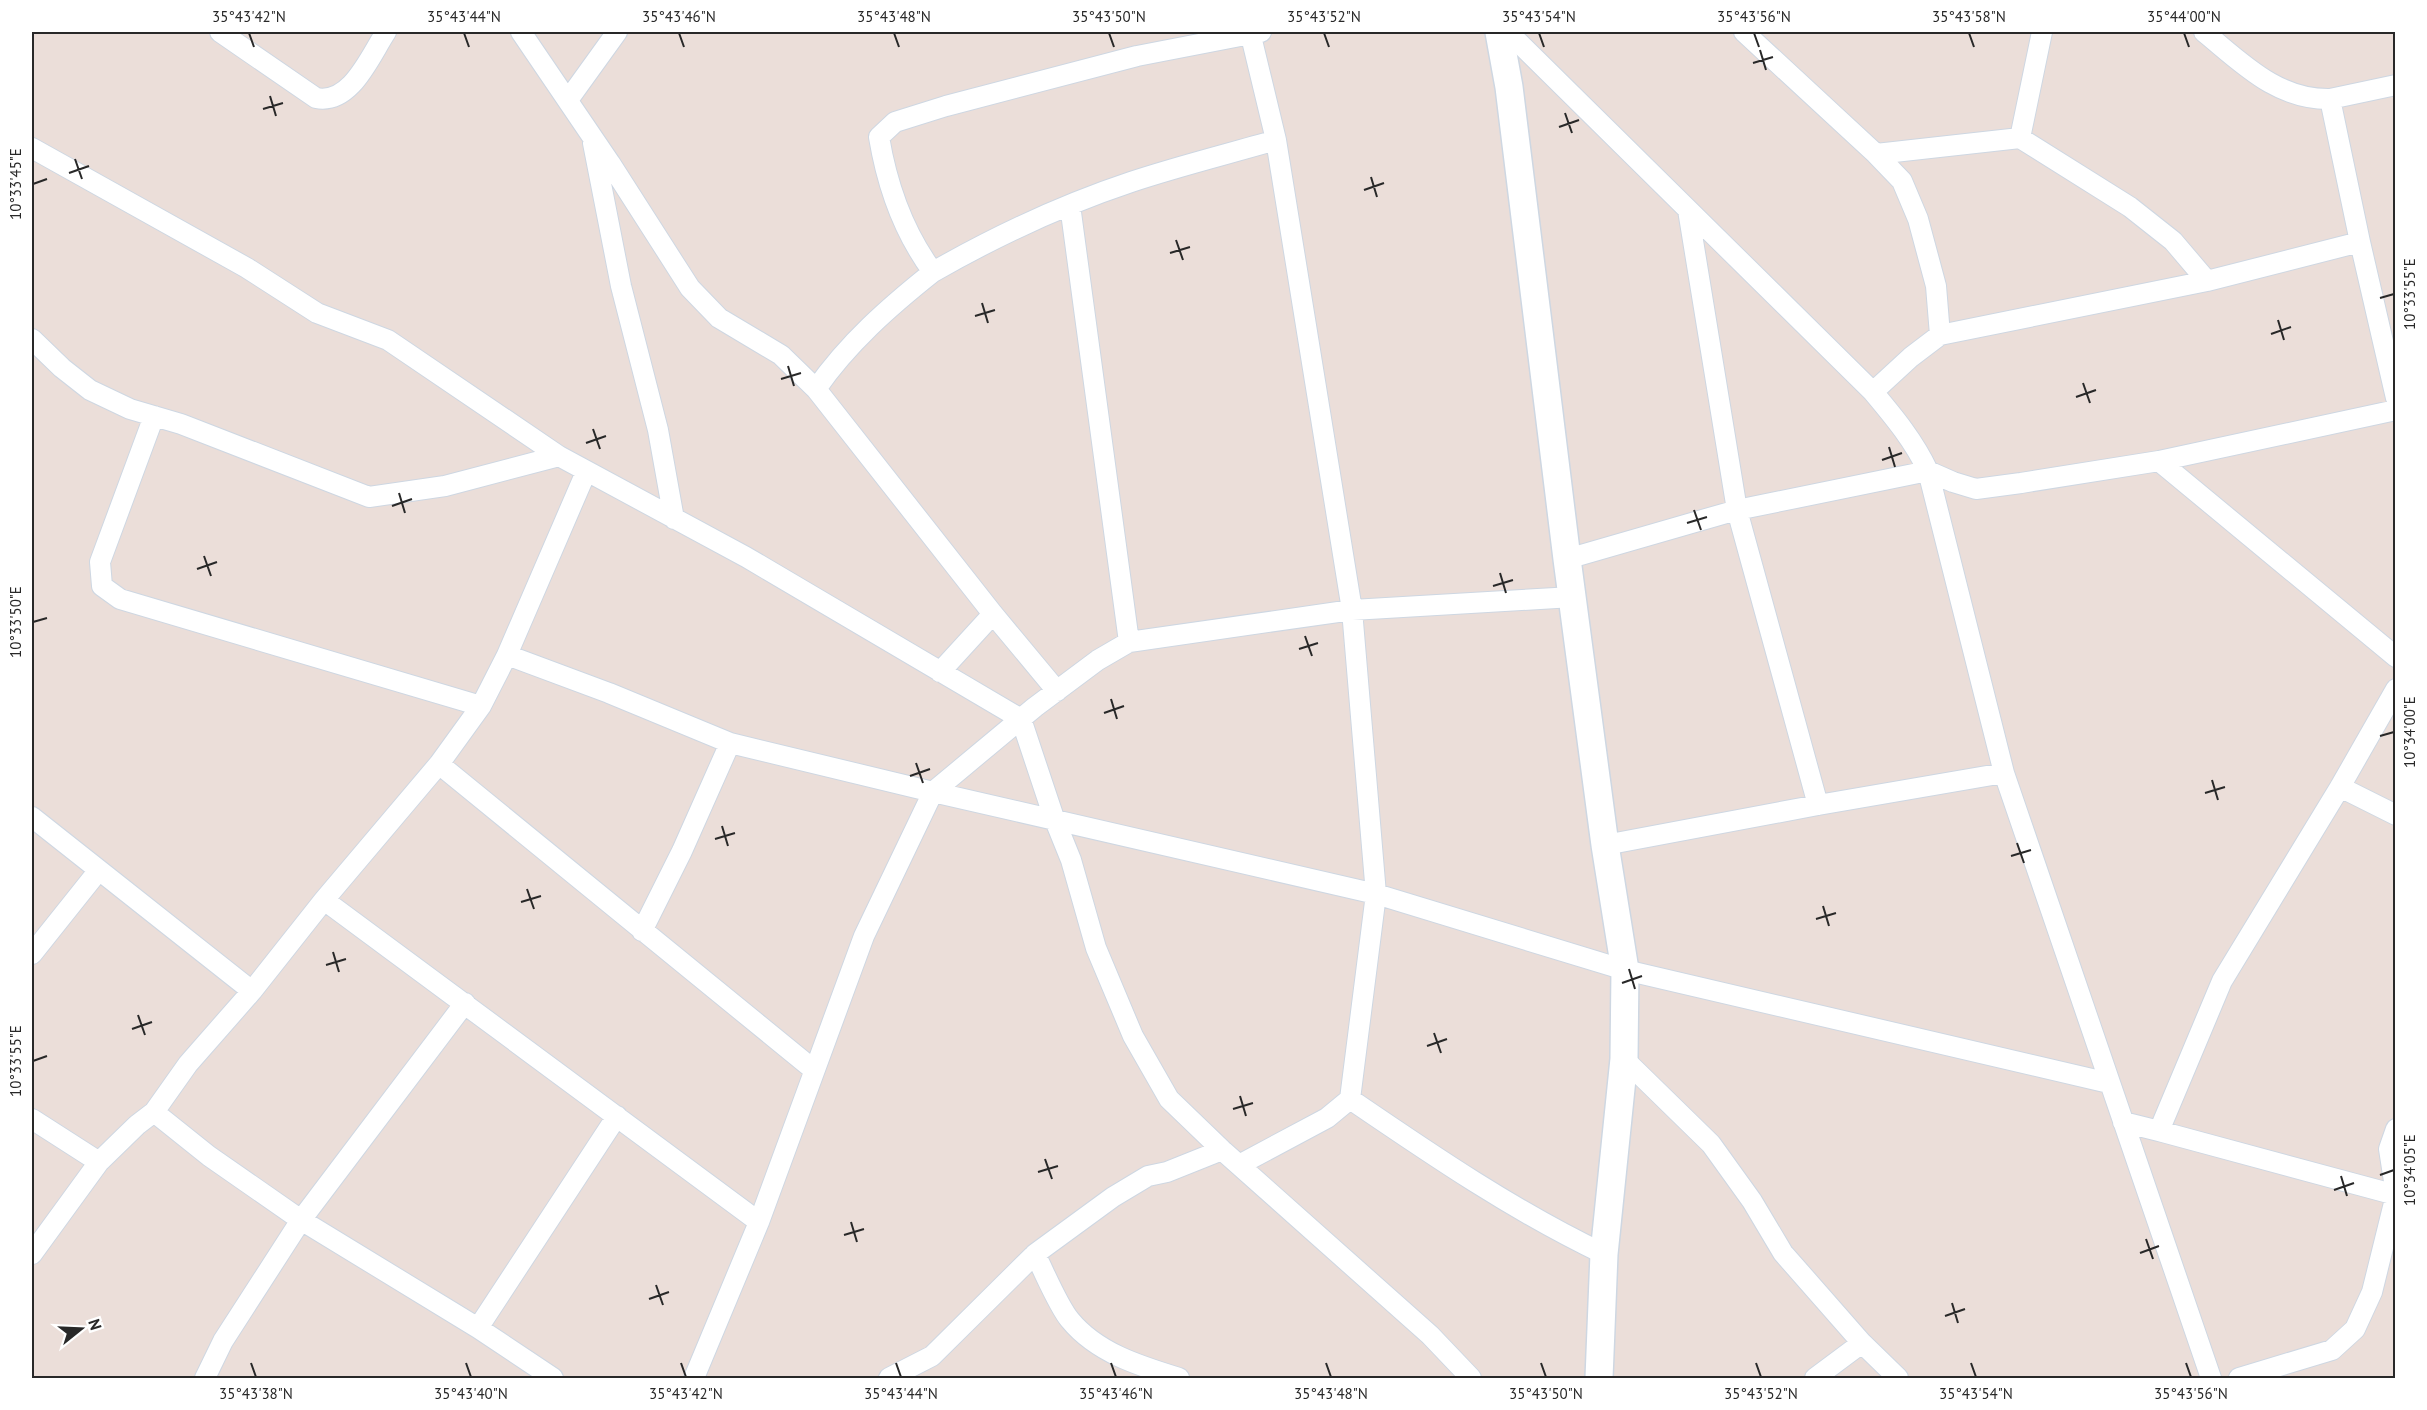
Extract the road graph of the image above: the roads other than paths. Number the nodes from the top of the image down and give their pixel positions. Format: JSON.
{"nodes":[{"id":1,"x":220,"y":32,"type":"edge"},
{"id":2,"x":386,"y":32,"type":"edge"},
{"id":3,"x":521,"y":32,"type":"edge"},
{"id":4,"x":617,"y":32,"type":"edge"},
{"id":5,"x":1254,"y":32,"type":"edge"},
{"id":6,"x":1499,"y":32,"type":"edge"},
{"id":7,"x":1508,"y":32,"type":"edge"},
{"id":8,"x":1744,"y":32,"type":"edge"},
{"id":9,"x":2042,"y":32,"type":"edge"},
{"id":10,"x":2204,"y":32,"type":"edge"},
{"id":11,"x":2396,"y":85,"type":"edge"},
{"id":12,"x":2330,"y":99,"type":"junction"},
{"id":13,"x":568,"y":100,"type":"junction"},
{"id":14,"x":591,"y":134,"type":"junction"},
{"id":15,"x":2020,"y":138,"type":"junction"},
{"id":16,"x":1276,"y":140,"type":"junction"},
{"id":17,"x":32,"y":148,"type":"edge"},
{"id":18,"x":1876,"y":154,"type":"junction"},
{"id":19,"x":1070,"y":205,"type":"junction"},
{"id":20,"x":1688,"y":210,"type":"junction"},
{"id":21,"x":2360,"y":242,"type":"junction"},
{"id":22,"x":933,"y":272,"type":"junction"},
{"id":23,"x":2207,"y":280,"type":"junction"},
{"id":24,"x":1940,"y":335,"type":"junction"},
{"id":25,"x":32,"y":339,"type":"edge"},
{"id":26,"x":816,"y":389,"type":"junction"},
{"id":27,"x":1873,"y":392,"type":"junction"},
{"id":28,"x":2396,"y":398,"type":"edge"},
{"id":29,"x":2396,"y":410,"type":"edge"},
{"id":30,"x":154,"y":416,"type":"junction"},
{"id":31,"x":559,"y":456,"type":"junction"},
{"id":32,"x":2159,"y":461,"type":"junction"},
{"id":33,"x":1928,"y":471,"type":"junction"},
{"id":34,"x":586,"y":472,"type":"junction"},
{"id":35,"x":1737,"y":510,"type":"junction"},
{"id":36,"x":674,"y":519,"type":"junction"},
{"id":37,"x":1567,"y":559,"type":"junction"},
{"id":38,"x":1573,"y":597,"type":"junction"},
{"id":39,"x":1352,"y":610,"type":"junction"},
{"id":40,"x":993,"y":614,"type":"junction"},
{"id":41,"x":1129,"y":642,"type":"junction"},
{"id":42,"x":507,"y":654,"type":"junction"},
{"id":43,"x":2396,"y":657,"type":"edge"},
{"id":44,"x":940,"y":672,"type":"junction"},
{"id":45,"x":2396,"y":689,"type":"edge"},
{"id":46,"x":1057,"y":691,"type":"junction"},
{"id":47,"x":481,"y":706,"type":"junction"},
{"id":48,"x":1021,"y":719,"type":"junction"},
{"id":49,"x":730,"y":743,"type":"junction"},
{"id":50,"x":439,"y":764,"type":"junction"},
{"id":51,"x":2004,"y":773,"type":"junction"},
{"id":52,"x":2340,"y":787,"type":"junction"},
{"id":53,"x":933,"y":792,"type":"junction"},
{"id":54,"x":1818,"y":804,"type":"junction"},
{"id":55,"x":2396,"y":815,"type":"edge"},
{"id":56,"x":32,"y":817,"type":"edge"},
{"id":57,"x":1054,"y":818,"type":"junction"},
{"id":58,"x":1605,"y":845,"type":"junction"},
{"id":59,"x":99,"y":870,"type":"junction"},
{"id":60,"x":1376,"y":894,"type":"junction"},
{"id":61,"x":324,"y":900,"type":"junction"},
{"id":62,"x":642,"y":931,"type":"junction"},
{"id":63,"x":32,"y":954,"type":"edge"},
{"id":64,"x":1625,"y":970,"type":"junction"},
{"id":65,"x":252,"y":991,"type":"junction"},
{"id":66,"x":465,"y":1004,"type":"junction"},
{"id":67,"x":1624,"y":1059,"type":"junction"},
{"id":68,"x":814,"y":1070,"type":"junction"},
{"id":69,"x":2109,"y":1083,"type":"junction"},
{"id":70,"x":1350,"y":1099,"type":"junction"},
{"id":71,"x":154,"y":1112,"type":"junction"},
{"id":72,"x":617,"y":1116,"type":"junction"},
{"id":73,"x":32,"y":1119,"type":"edge"},
{"id":74,"x":2123,"y":1122,"type":"junction"},
{"id":75,"x":2396,"y":1129,"type":"edge"},
{"id":76,"x":2159,"y":1131,"type":"junction"},
{"id":77,"x":1222,"y":1150,"type":"junction"},
{"id":78,"x":99,"y":1162,"type":"junction"},
{"id":79,"x":1239,"y":1165,"type":"junction"},
{"id":80,"x":2396,"y":1195,"type":"edge"},
{"id":81,"x":301,"y":1220,"type":"junction"},
{"id":82,"x":759,"y":1222,"type":"junction"},
{"id":83,"x":32,"y":1254,"type":"edge"},
{"id":84,"x":1035,"y":1254,"type":"junction"},
{"id":85,"x":1604,"y":1254,"type":"junction"},
{"id":86,"x":477,"y":1328,"type":"junction"},
{"id":87,"x":1862,"y":1343,"type":"junction"},
{"id":88,"x":205,"y":1378,"type":"edge"},
{"id":89,"x":553,"y":1378,"type":"edge"},
{"id":90,"x":694,"y":1378,"type":"edge"},
{"id":91,"x":889,"y":1378,"type":"edge"},
{"id":92,"x":1179,"y":1378,"type":"edge"},
{"id":93,"x":1471,"y":1378,"type":"edge"},
{"id":94,"x":1599,"y":1378,"type":"edge"},
{"id":95,"x":1815,"y":1378,"type":"edge"},
{"id":96,"x":1898,"y":1378,"type":"edge"},
{"id":97,"x":2211,"y":1378,"type":"edge"},
{"id":98,"x":2240,"y":1378,"type":"edge"}],
"edges":[{"from":1,"to":2,"type":"street"},
{"from":3,"to":13,"type":"street"},
{"from":4,"to":13,"type":"street"},
{"from":5,"to":16,"type":"street"},
{"from":5,"to":22,"type":"street"},
{"from":6,"to":37,"type":"street"},
{"from":7,"to":20,"type":"street"},
{"from":8,"to":18,"type":"street"},
{"from":9,"to":15,"type":"street"},
{"from":10,"to":12,"type":"street"},
{"from":11,"to":12,"type":"street"},
{"from":12,"to":21,"type":"street"},
{"from":13,"to":14,"type":"street"},
{"from":14,"to":26,"type":"street"},
{"from":14,"to":36,"type":"street"},
{"from":15,"to":18,"type":"street"},
{"from":15,"to":23,"type":"street"},
{"from":16,"to":19,"type":"street"},
{"from":16,"to":39,"type":"street"},
{"from":17,"to":31,"type":"street"},
{"from":18,"to":24,"type":"street"},
{"from":19,"to":22,"type":"street"},
{"from":19,"to":41,"type":"street"},
{"from":20,"to":27,"type":"street"},
{"from":20,"to":35,"type":"street"},
{"from":21,"to":23,"type":"street"},
{"from":21,"to":28,"type":"street"},
{"from":22,"to":26,"type":"street"},
{"from":23,"to":24,"type":"street"},
{"from":24,"to":27,"type":"street"},
{"from":25,"to":30,"type":"street"},
{"from":26,"to":40,"type":"street"},
{"from":27,"to":33,"type":"street"},
{"from":29,"to":32,"type":"street"},
{"from":30,"to":31,"type":"street"},
{"from":30,"to":47,"type":"street"},
{"from":31,"to":34,"type":"street"},
{"from":32,"to":33,"type":"street"},
{"from":32,"to":43,"type":"street"},
{"from":33,"to":35,"type":"street"},
{"from":33,"to":51,"type":"street"},
{"from":34,"to":36,"type":"street"},
{"from":34,"to":42,"type":"street"},
{"from":35,"to":37,"type":"street"},
{"from":35,"to":54,"type":"street"},
{"from":36,"to":44,"type":"street"},
{"from":37,"to":38,"type":"street"},
{"from":38,"to":39,"type":"street"},
{"from":38,"to":58,"type":"street"},
{"from":39,"to":41,"type":"street"},
{"from":39,"to":60,"type":"street"},
{"from":40,"to":44,"type":"street"},
{"from":40,"to":46,"type":"street"},
{"from":41,"to":46,"type":"street"},
{"from":42,"to":47,"type":"street"},
{"from":42,"to":49,"type":"street"},
{"from":44,"to":48,"type":"street"},
{"from":45,"to":52,"type":"street"},
{"from":46,"to":48,"type":"street"},
{"from":47,"to":50,"type":"street"},
{"from":48,"to":53,"type":"street"},
{"from":48,"to":57,"type":"street"},
{"from":49,"to":53,"type":"street"},
{"from":49,"to":62,"type":"street"},
{"from":50,"to":61,"type":"street"},
{"from":50,"to":62,"type":"street"},
{"from":51,"to":54,"type":"street"},
{"from":51,"to":69,"type":"street"},
{"from":52,"to":55,"type":"street"},
{"from":52,"to":76,"type":"street"},
{"from":53,"to":57,"type":"street"},
{"from":53,"to":68,"type":"street"},
{"from":54,"to":58,"type":"street"},
{"from":56,"to":59,"type":"street"},
{"from":57,"to":60,"type":"street"},
{"from":57,"to":77,"type":"street"},
{"from":58,"to":64,"type":"street"},
{"from":59,"to":63,"type":"street"},
{"from":59,"to":65,"type":"street"},
{"from":60,"to":64,"type":"street"},
{"from":60,"to":70,"type":"street"},
{"from":61,"to":65,"type":"street"},
{"from":61,"to":66,"type":"street"},
{"from":62,"to":68,"type":"street"},
{"from":64,"to":67,"type":"street"},
{"from":64,"to":69,"type":"street"},
{"from":65,"to":71,"type":"street"},
{"from":66,"to":72,"type":"street"},
{"from":66,"to":81,"type":"street"},
{"from":67,"to":85,"type":"street"},
{"from":67,"to":87,"type":"street"},
{"from":68,"to":82,"type":"street"},
{"from":69,"to":74,"type":"street"},
{"from":70,"to":79,"type":"street"},
{"from":70,"to":85,"type":"street"},
{"from":71,"to":78,"type":"street"},
{"from":71,"to":81,"type":"street"},
{"from":72,"to":82,"type":"street"},
{"from":72,"to":86,"type":"street"},
{"from":73,"to":78,"type":"street"},
{"from":74,"to":76,"type":"street"},
{"from":74,"to":97,"type":"street"},
{"from":75,"to":80,"type":"street"},
{"from":76,"to":80,"type":"street"},
{"from":77,"to":79,"type":"street"},
{"from":77,"to":84,"type":"street"},
{"from":78,"to":83,"type":"street"},
{"from":79,"to":93,"type":"street"},
{"from":80,"to":98,"type":"street"},
{"from":81,"to":86,"type":"street"},
{"from":81,"to":88,"type":"street"},
{"from":82,"to":90,"type":"street"},
{"from":84,"to":91,"type":"street"},
{"from":84,"to":92,"type":"street"},
{"from":85,"to":94,"type":"street"},
{"from":86,"to":89,"type":"street"},
{"from":87,"to":95,"type":"street"},
{"from":87,"to":96,"type":"street"}]}
